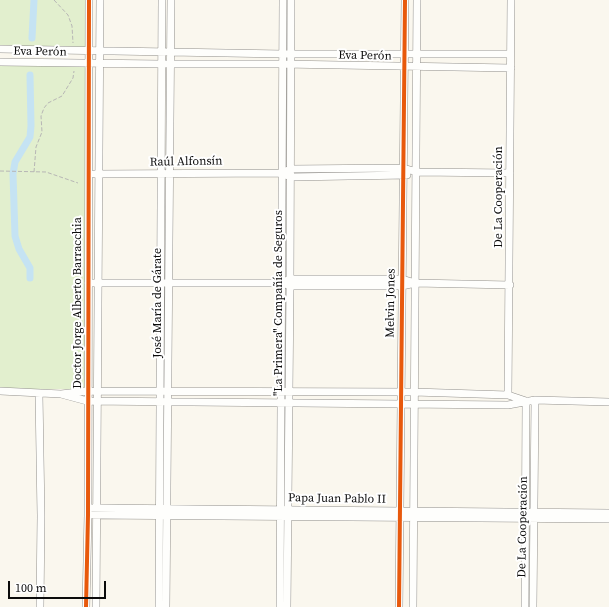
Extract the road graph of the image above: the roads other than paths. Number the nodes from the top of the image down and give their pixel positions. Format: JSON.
{"nodes":[{"id":1,"x":89,"y":0,"type":"edge"},
{"id":2,"x":100,"y":0,"type":"edge"},
{"id":3,"x":162,"y":0,"type":"edge"},
{"id":4,"x":171,"y":0,"type":"edge"},
{"id":5,"x":283,"y":0,"type":"edge"},
{"id":6,"x":291,"y":0,"type":"edge"},
{"id":7,"x":405,"y":0,"type":"edge"},
{"id":8,"x":417,"y":0,"type":"edge"},
{"id":9,"x":511,"y":0,"type":"edge"},
{"id":10,"x":0,"y":49,"type":"edge"},
{"id":11,"x":88,"y":51,"type":"junction"},
{"id":12,"x":99,"y":51,"type":"junction"},
{"id":13,"x":170,"y":51,"type":"junction"},
{"id":14,"x":161,"y":52,"type":"junction"},
{"id":15,"x":291,"y":53,"type":"junction"},
{"id":16,"x":404,"y":53,"type":"junction"},
{"id":17,"x":417,"y":53,"type":"junction"},
{"id":18,"x":283,"y":54,"type":"junction"},
{"id":19,"x":510,"y":54,"type":"junction"},
{"id":20,"x":0,"y":62,"type":"edge"},
{"id":21,"x":88,"y":64,"type":"junction"},
{"id":22,"x":99,"y":64,"type":"junction"},
{"id":23,"x":162,"y":64,"type":"junction"},
{"id":24,"x":170,"y":64,"type":"junction"},
{"id":25,"x":283,"y":64,"type":"junction"},
{"id":26,"x":291,"y":64,"type":"junction"},
{"id":27,"x":404,"y":66,"type":"junction"},
{"id":28,"x":417,"y":66,"type":"junction"},
{"id":29,"x":511,"y":68,"type":"junction"},
{"id":30,"x":403,"y":168,"type":"junction"},
{"id":31,"x":290,"y":169,"type":"junction"},
{"id":32,"x":416,"y":172,"type":"junction"},
{"id":33,"x":169,"y":173,"type":"junction"},
{"id":34,"x":283,"y":173,"type":"junction"},
{"id":35,"x":510,"y":173,"type":"junction"},
{"id":36,"x":98,"y":174,"type":"junction"},
{"id":37,"x":161,"y":174,"type":"junction"},
{"id":38,"x":88,"y":175,"type":"junction"},
{"id":39,"x":291,"y":177,"type":"junction"},
{"id":40,"x":403,"y":177,"type":"junction"},
{"id":41,"x":88,"y":283,"type":"junction"},
{"id":42,"x":99,"y":283,"type":"junction"},
{"id":43,"x":283,"y":283,"type":"junction"},
{"id":44,"x":290,"y":283,"type":"junction"},
{"id":45,"x":402,"y":283,"type":"junction"},
{"id":46,"x":415,"y":283,"type":"junction"},
{"id":47,"x":160,"y":284,"type":"junction"},
{"id":48,"x":169,"y":284,"type":"junction"},
{"id":49,"x":510,"y":285,"type":"junction"},
{"id":50,"x":87,"y":390,"type":"junction"},
{"id":51,"x":98,"y":390,"type":"junction"},
{"id":52,"x":160,"y":390,"type":"junction"},
{"id":53,"x":168,"y":390,"type":"junction"},
{"id":54,"x":0,"y":391,"type":"edge"},
{"id":55,"x":286,"y":391,"type":"junction"},
{"id":56,"x":400,"y":392,"type":"junction"},
{"id":57,"x":414,"y":392,"type":"junction"},
{"id":58,"x":39,"y":394,"type":"junction"},
{"id":59,"x":61,"y":394,"type":"junction"},
{"id":60,"x":508,"y":395,"type":"junction"},
{"id":61,"x":88,"y":400,"type":"junction"},
{"id":62,"x":535,"y":400,"type":"junction"},
{"id":63,"x":98,"y":401,"type":"junction"},
{"id":64,"x":160,"y":401,"type":"junction"},
{"id":65,"x":168,"y":401,"type":"junction"},
{"id":66,"x":526,"y":401,"type":"junction"},
{"id":67,"x":609,"y":402,"type":"edge"},
{"id":68,"x":286,"y":403,"type":"junction"},
{"id":69,"x":400,"y":404,"type":"junction"},
{"id":70,"x":414,"y":405,"type":"junction"},
{"id":71,"x":163,"y":511,"type":"junction"},
{"id":72,"x":88,"y":512,"type":"junction"},
{"id":73,"x":98,"y":512,"type":"junction"},
{"id":74,"x":285,"y":513,"type":"junction"},
{"id":75,"x":609,"y":513,"type":"edge"},
{"id":76,"x":399,"y":514,"type":"junction"},
{"id":77,"x":414,"y":514,"type":"junction"},
{"id":78,"x":530,"y":515,"type":"junction"},
{"id":79,"x":609,"y":519,"type":"edge"},
{"id":80,"x":40,"y":607,"type":"edge"},
{"id":81,"x":86,"y":607,"type":"edge"},
{"id":82,"x":96,"y":607,"type":"edge"},
{"id":83,"x":159,"y":607,"type":"edge"},
{"id":84,"x":166,"y":607,"type":"edge"},
{"id":85,"x":280,"y":607,"type":"edge"},
{"id":86,"x":287,"y":607,"type":"edge"},
{"id":87,"x":399,"y":607,"type":"edge"},
{"id":88,"x":413,"y":607,"type":"edge"},
{"id":89,"x":525,"y":607,"type":"edge"},
{"id":90,"x":533,"y":607,"type":"edge"}],
"edges":[{"from":1,"to":11,"type":"street","name":"Doctor Jorge Alberto Barracchia"},
{"from":2,"to":12,"type":"street","name":"Doctor Jorge Alberto Barracchia"},
{"from":3,"to":14,"type":"street","name":"José María de Gárate"},
{"from":4,"to":13,"type":"street","name":"José María de Gárate"},
{"from":5,"to":18,"type":"street","name":"\"La Primera\" Compañía de Seguros"},
{"from":6,"to":15,"type":"street","name":"\"La Primera\" Compañía de Seguros"},
{"from":7,"to":16,"type":"street","name":"Melvin Jones"},
{"from":8,"to":17,"type":"street","name":"Melvin Jones"},
{"from":9,"to":19,"type":"street","name":"De La Cooperación"},
{"from":10,"to":11,"type":"street","name":"Eva Perón"},
{"from":11,"to":12,"type":"street","name":"Eva Perón"},
{"from":11,"to":21,"type":"street","name":"Doctor Jorge Alberto Barracchia"},
{"from":12,"to":14,"type":"street","name":"Eva Perón"},
{"from":12,"to":22,"type":"street","name":"Doctor Jorge Alberto Barracchia"},
{"from":13,"to":14,"type":"street","name":"Eva Perón"},
{"from":13,"to":18,"type":"street","name":"Eva Perón"},
{"from":13,"to":24,"type":"street","name":"José María de Gárate"},
{"from":14,"to":23,"type":"street","name":"José María de Gárate"},
{"from":15,"to":16,"type":"street","name":"Eva Perón"},
{"from":15,"to":18,"type":"street","name":"Eva Perón"},
{"from":15,"to":26,"type":"street","name":"\"La Primera\" Compañía de Seguros"},
{"from":16,"to":17,"type":"street","name":"Eva Perón"},
{"from":16,"to":27,"type":"street","name":"Melvin Jones"},
{"from":17,"to":19,"type":"street","name":"Eva Perón"},
{"from":17,"to":28,"type":"street","name":"Melvin Jones"},
{"from":18,"to":25,"type":"street","name":"\"La Primera\" Compañía de Seguros"},
{"from":19,"to":29,"type":"street","name":"De La Cooperación"},
{"from":20,"to":21,"type":"street","name":"Eva Perón"},
{"from":21,"to":22,"type":"street","name":"Eva Perón"},
{"from":21,"to":38,"type":"street","name":"Doctor Jorge Alberto Barracchia"},
{"from":22,"to":23,"type":"street","name":"Eva Perón"},
{"from":22,"to":36,"type":"street","name":"Doctor Jorge Alberto Barracchia"},
{"from":23,"to":24,"type":"street","name":"Eva Perón"},
{"from":23,"to":37,"type":"street","name":"José María de Gárate"},
{"from":24,"to":25,"type":"street","name":"Eva Perón"},
{"from":24,"to":33,"type":"street","name":"José María de Gárate"},
{"from":25,"to":26,"type":"street","name":"Eva Perón"},
{"from":25,"to":34,"type":"street","name":"\"La Primera\" Compañía de Seguros"},
{"from":26,"to":27,"type":"street","name":"Eva Perón"},
{"from":26,"to":31,"type":"street","name":"\"La Primera\" Compañía de Seguros"},
{"from":27,"to":28,"type":"street","name":"Eva Perón"},
{"from":27,"to":30,"type":"street","name":"Melvin Jones"},
{"from":28,"to":29,"type":"street","name":"Eva Perón"},
{"from":28,"to":32,"type":"street","name":"Melvin Jones"},
{"from":29,"to":35,"type":"street","name":"De La Cooperación"},
{"from":30,"to":31,"type":"street","name":"Raúl Alfonsín"},
{"from":30,"to":32,"type":"street","name":"Raúl Alfonsín"},
{"from":30,"to":40,"type":"street","name":"Melvin Jones"},
{"from":31,"to":34,"type":"street","name":"Raúl Alfonsín"},
{"from":31,"to":39,"type":"street","name":"\"La Primera\" Compañía de Seguros"},
{"from":32,"to":35,"type":"street","name":"Raúl Alfonsín"},
{"from":32,"to":40,"type":"street","name":"Raúl Alfonsín"},
{"from":32,"to":46,"type":"street","name":"Melvin Jones"},
{"from":33,"to":34,"type":"street","name":"Raúl Alfonsín"},
{"from":33,"to":37,"type":"street","name":"Raúl Alfonsín"},
{"from":33,"to":48,"type":"street","name":"José María de Gárate"},
{"from":34,"to":39,"type":"street","name":"Raúl Alfonsín"},
{"from":34,"to":43,"type":"street","name":"\"La Primera\" Compañía de Seguros"},
{"from":35,"to":49,"type":"street","name":"De La Cooperación"},
{"from":36,"to":37,"type":"street","name":"Raúl Alfonsín"},
{"from":36,"to":38,"type":"street","name":"Raúl Alfonsín"},
{"from":36,"to":42,"type":"street","name":"Doctor Jorge Alberto Barracchia"},
{"from":37,"to":47,"type":"street","name":"José María de Gárate"},
{"from":38,"to":41,"type":"street","name":"Doctor Jorge Alberto Barracchia"},
{"from":39,"to":40,"type":"street","name":"Raúl Alfonsín"},
{"from":39,"to":44,"type":"street","name":"\"La Primera\" Compañía de Seguros"},
{"from":40,"to":45,"type":"street","name":"Melvin Jones"},
{"from":41,"to":42,"type":"street"},
{"from":41,"to":50,"type":"street","name":"Doctor Jorge Alberto Barracchia"},
{"from":42,"to":47,"type":"street"},
{"from":42,"to":51,"type":"street","name":"Doctor Jorge Alberto Barracchia"},
{"from":43,"to":44,"type":"street"},
{"from":43,"to":48,"type":"street"},
{"from":43,"to":55,"type":"street","name":"\"La Primera\" Compañía de Seguros"},
{"from":44,"to":45,"type":"street"},
{"from":44,"to":55,"type":"street","name":"\"La Primera\" Compañía de Seguros"},
{"from":45,"to":46,"type":"street"},
{"from":45,"to":56,"type":"street","name":"Melvin Jones"},
{"from":46,"to":49,"type":"street"},
{"from":46,"to":57,"type":"street","name":"Melvin Jones"},
{"from":47,"to":48,"type":"street"},
{"from":47,"to":52,"type":"street","name":"José María de Gárate"},
{"from":48,"to":53,"type":"street","name":"José María de Gárate"},
{"from":49,"to":60,"type":"street","name":"De La Cooperación"},
{"from":50,"to":51,"type":"street"},
{"from":50,"to":59,"type":"street"},
{"from":50,"to":61,"type":"street","name":"Doctor Jorge Alberto Barracchia"},
{"from":51,"to":52,"type":"street"},
{"from":51,"to":63,"type":"street","name":"Doctor Jorge Alberto Barracchia"},
{"from":52,"to":53,"type":"street"},
{"from":52,"to":64,"type":"street","name":"José María de Gárate"},
{"from":53,"to":55,"type":"street"},
{"from":53,"to":65,"type":"street","name":"José María de Gárate"},
{"from":54,"to":58,"type":"street"},
{"from":55,"to":56,"type":"street"},
{"from":55,"to":68,"type":"street","name":"\"La Primera\" Compañía de Seguros"},
{"from":56,"to":57,"type":"street"},
{"from":56,"to":69,"type":"street","name":"Melvin Jones"},
{"from":57,"to":60,"type":"street"},
{"from":57,"to":70,"type":"street","name":"Melvin Jones"},
{"from":58,"to":59,"type":"street"},
{"from":58,"to":80,"type":"street"},
{"from":59,"to":61,"type":"street"},
{"from":60,"to":66,"type":"street"},
{"from":61,"to":63,"type":"street"},
{"from":61,"to":72,"type":"street","name":"Doctor Jorge Alberto Barracchia"},
{"from":62,"to":66,"type":"street"},
{"from":62,"to":67,"type":"street"},
{"from":62,"to":78,"type":"street","name":"De La Cooperación"},
{"from":63,"to":64,"type":"street"},
{"from":63,"to":73,"type":"street","name":"Doctor Jorge Alberto Barracchia"},
{"from":64,"to":65,"type":"street"},
{"from":64,"to":71,"type":"street","name":"José María de Gárate"},
{"from":65,"to":68,"type":"street"},
{"from":65,"to":71,"type":"street","name":"José María de Gárate"},
{"from":66,"to":70,"type":"street"},
{"from":66,"to":78,"type":"street","name":"De La Cooperación"},
{"from":68,"to":69,"type":"street"},
{"from":68,"to":74,"type":"street","name":"\"La Primera\" Compañía de Seguros"},
{"from":69,"to":70,"type":"street"},
{"from":69,"to":76,"type":"street","name":"Melvin Jones"},
{"from":70,"to":77,"type":"street","name":"Melvin Jones"},
{"from":71,"to":73,"type":"street","name":"Papa Juan Pablo II"},
{"from":71,"to":74,"type":"street","name":"Papa Juan Pablo II"},
{"from":71,"to":83,"type":"street","name":"José María de Gárate"},
{"from":71,"to":84,"type":"street","name":"José María de Gárate"},
{"from":72,"to":73,"type":"street","name":"Papa Juan Pablo II"},
{"from":72,"to":81,"type":"street","name":"Doctor Jorge Alberto Barracchia"},
{"from":73,"to":82,"type":"street","name":"Doctor Jorge Alberto Barracchia"},
{"from":74,"to":76,"type":"street","name":"Papa Juan Pablo II"},
{"from":74,"to":85,"type":"street","name":"\"La Primera\" Compañía de Seguros"},
{"from":74,"to":86,"type":"street","name":"\"La Primera\" Compañía de Seguros"},
{"from":75,"to":78,"type":"street","name":"Papa Juan Pablo II"},
{"from":76,"to":77,"type":"street","name":"Papa Juan Pablo II"},
{"from":76,"to":87,"type":"street","name":"Melvin Jones"},
{"from":77,"to":78,"type":"street","name":"Papa Juan Pablo II"},
{"from":77,"to":88,"type":"street","name":"Melvin Jones"},
{"from":78,"to":79,"type":"street","name":"Papa Juan Pablo II"},
{"from":78,"to":89,"type":"street","name":"De La Cooperación"},
{"from":78,"to":90,"type":"street","name":"De La Cooperación"}]}
